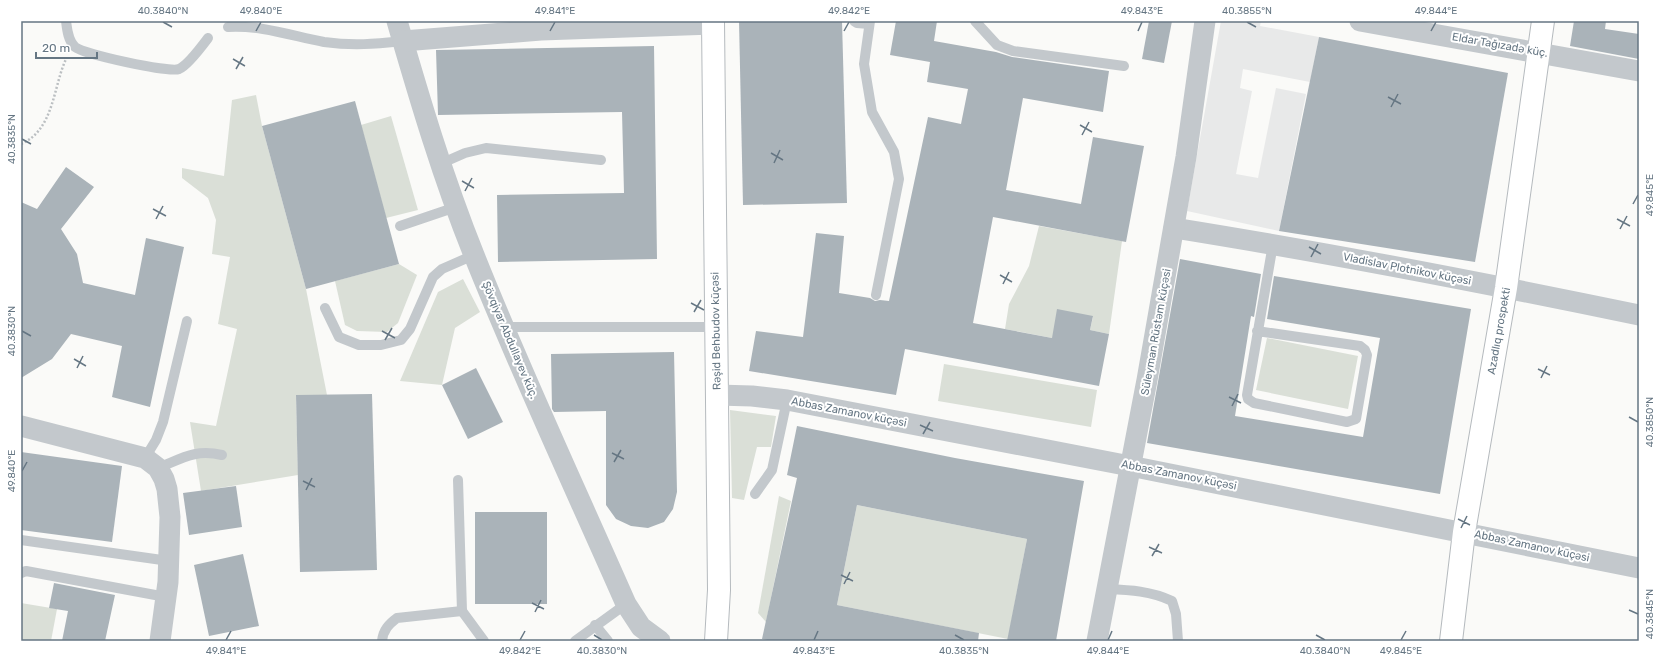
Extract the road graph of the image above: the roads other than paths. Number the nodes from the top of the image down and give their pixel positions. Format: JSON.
{"nodes":[{"id":1,"x":66,"y":21,"type":"edge"},
{"id":2,"x":397,"y":21,"type":"edge"},
{"id":3,"x":854,"y":21,"type":"edge"},
{"id":4,"x":975,"y":21,"type":"edge"},
{"id":5,"x":1205,"y":21,"type":"edge"},
{"id":6,"x":1360,"y":21,"type":"edge"},
{"id":7,"x":1543,"y":21,"type":"edge"},
{"id":8,"x":713,"y":22,"type":"edge"},
{"id":9,"x":869,"y":23,"type":"edge"},
{"id":10,"x":541,"y":25,"type":"edge"},
{"id":11,"x":228,"y":27,"type":"dead end"},
{"id":12,"x":208,"y":38,"type":"dead end"},
{"id":13,"x":403,"y":41,"type":"junction"},
{"id":14,"x":1538,"y":52,"type":"junction"},
{"id":15,"x":1124,"y":66,"type":"dead end"},
{"id":16,"x":1639,"y":71,"type":"edge"},
{"id":17,"x":601,"y":160,"type":"dead end"},
{"id":18,"x":440,"y":164,"type":"junction"},
{"id":19,"x":456,"y":207,"type":"junction"},
{"id":20,"x":400,"y":226,"type":"dead end"},
{"id":21,"x":1174,"y":228,"type":"junction"},
{"id":22,"x":1273,"y":244,"type":"junction"},
{"id":23,"x":474,"y":255,"type":"junction"},
{"id":24,"x":1506,"y":288,"type":"junction"},
{"id":25,"x":876,"y":296,"type":"dead end"},
{"id":26,"x":325,"y":308,"type":"dead end"},
{"id":27,"x":1639,"y":315,"type":"edge"},
{"id":28,"x":187,"y":321,"type":"dead end"},
{"id":29,"x":504,"y":327,"type":"junction"},
{"id":30,"x":716,"y":327,"type":"junction"},
{"id":31,"x":1257,"y":331,"type":"junction"},
{"id":32,"x":717,"y":395,"type":"junction"},
{"id":33,"x":787,"y":400,"type":"junction"},
{"id":34,"x":21,"y":426,"type":"edge"},
{"id":35,"x":222,"y":455,"type":"dead end"},
{"id":36,"x":151,"y":463,"type":"junction"},
{"id":37,"x":1130,"y":466,"type":"junction"},
{"id":38,"x":458,"y":480,"type":"dead end"},
{"id":39,"x":755,"y":494,"type":"dead end"},
{"id":40,"x":1464,"y":532,"type":"junction"},
{"id":41,"x":21,"y":540,"type":"edge"},
{"id":42,"x":170,"y":561,"type":"junction"},
{"id":43,"x":1639,"y":568,"type":"edge"},
{"id":44,"x":21,"y":573,"type":"edge"},
{"id":45,"x":1107,"y":589,"type":"junction"},
{"id":46,"x":166,"y":597,"type":"junction"},
{"id":47,"x":626,"y":604,"type":"junction"},
{"id":48,"x":462,"y":611,"type":"junction"},
{"id":49,"x":595,"y":626,"type":"junction"},
{"id":50,"x":645,"y":634,"type":"edge"},
{"id":51,"x":160,"y":641,"type":"edge"},
{"id":52,"x":382,"y":641,"type":"edge"},
{"id":53,"x":484,"y":641,"type":"edge"},
{"id":54,"x":575,"y":641,"type":"edge"},
{"id":55,"x":608,"y":641,"type":"edge"},
{"id":56,"x":660,"y":641,"type":"edge"},
{"id":57,"x":716,"y":641,"type":"edge"},
{"id":58,"x":1097,"y":641,"type":"edge"},
{"id":59,"x":1178,"y":641,"type":"edge"},
{"id":60,"x":1451,"y":641,"type":"edge"}],
"edges":[{"from":1,"to":12,"type":"lane"},
{"from":2,"to":13,"type":"street","name":"Şövqiyar Abdullayev küç."},
{"from":3,"to":9,"type":"lane"},
{"from":4,"to":15,"type":"lane"},
{"from":5,"to":21,"type":"street","name":"Süleyman Rüstəm küçəsi"},
{"from":6,"to":14,"type":"street","name":"Eldar Tağızadə küç."},
{"from":7,"to":14,"type":"main road","name":"Azadlıq prospekti"},
{"from":8,"to":10,"type":"street"},
{"from":8,"to":30,"type":"main road","name":"Rəşid Behbudov küçəsi"},
{"from":9,"to":25,"type":"lane"},
{"from":10,"to":13,"type":"street"},
{"from":11,"to":13,"type":"lane"},
{"from":13,"to":18,"type":"street","name":"Şövqiyar Abdullayev küç."},
{"from":14,"to":16,"type":"street","name":"Eldar Tağızadə küç."},
{"from":14,"to":24,"type":"main road","name":"Azadlıq prospekti"},
{"from":17,"to":18,"type":"lane"},
{"from":18,"to":19,"type":"street","name":"Şövqiyar Abdullayev küç."},
{"from":19,"to":20,"type":"lane"},
{"from":19,"to":23,"type":"street","name":"Şövqiyar Abdullayev küç."},
{"from":21,"to":22,"type":"street","name":"Vladislav Plotnikov küçəsi"},
{"from":21,"to":37,"type":"street","name":"Süleyman Rüstəm küçəsi"},
{"from":22,"to":24,"type":"street","name":"Vladislav Plotnikov küçəsi"},
{"from":22,"to":31,"type":"lane"},
{"from":23,"to":26,"type":"lane"},
{"from":23,"to":29,"type":"street","name":"Şövqiyar Abdullayev küç."},
{"from":24,"to":27,"type":"street","name":"Vladislav Plotnikov küçəsi"},
{"from":24,"to":40,"type":"main road","name":"Azadlıq prospekti"},
{"from":28,"to":36,"type":"lane"},
{"from":29,"to":30,"type":"lane"},
{"from":29,"to":47,"type":"street","name":"Şövqiyar Abdullayev küç."},
{"from":30,"to":32,"type":"main road","name":"Rəşid Behbudov küçəsi"},
{"from":31,"to":31,"type":"lane"},
{"from":32,"to":33,"type":"street","name":"Abbas Zamanov küçəsi"},
{"from":32,"to":57,"type":"main road","name":"Rəşid Behbudov küçəsi"},
{"from":33,"to":37,"type":"street","name":"Abbas Zamanov küçəsi"},
{"from":33,"to":39,"type":"lane"},
{"from":34,"to":36,"type":"street"},
{"from":35,"to":36,"type":"lane"},
{"from":36,"to":42,"type":"street"},
{"from":37,"to":40,"type":"street","name":"Abbas Zamanov küçəsi"},
{"from":37,"to":45,"type":"street","name":"Süleyman Rüstəm küçəsi"},
{"from":38,"to":48,"type":"lane"},
{"from":40,"to":43,"type":"street","name":"Abbas Zamanov küçəsi"},
{"from":40,"to":60,"type":"main road","name":"Azadlıq prospekti"},
{"from":41,"to":42,"type":"lane"},
{"from":42,"to":46,"type":"street"},
{"from":44,"to":46,"type":"lane"},
{"from":45,"to":58,"type":"street","name":"Süleyman Rüstəm küçəsi"},
{"from":45,"to":59,"type":"lane"},
{"from":46,"to":51,"type":"street"},
{"from":47,"to":49,"type":"lane"},
{"from":47,"to":50,"type":"street","name":"Şövqiyar Abdullayev küç."},
{"from":48,"to":52,"type":"lane"},
{"from":48,"to":53,"type":"lane"},
{"from":49,"to":54,"type":"lane"},
{"from":49,"to":55,"type":"lane"},
{"from":50,"to":56,"type":"street","name":"Şövqiyar Abdullayev küç."}]}
